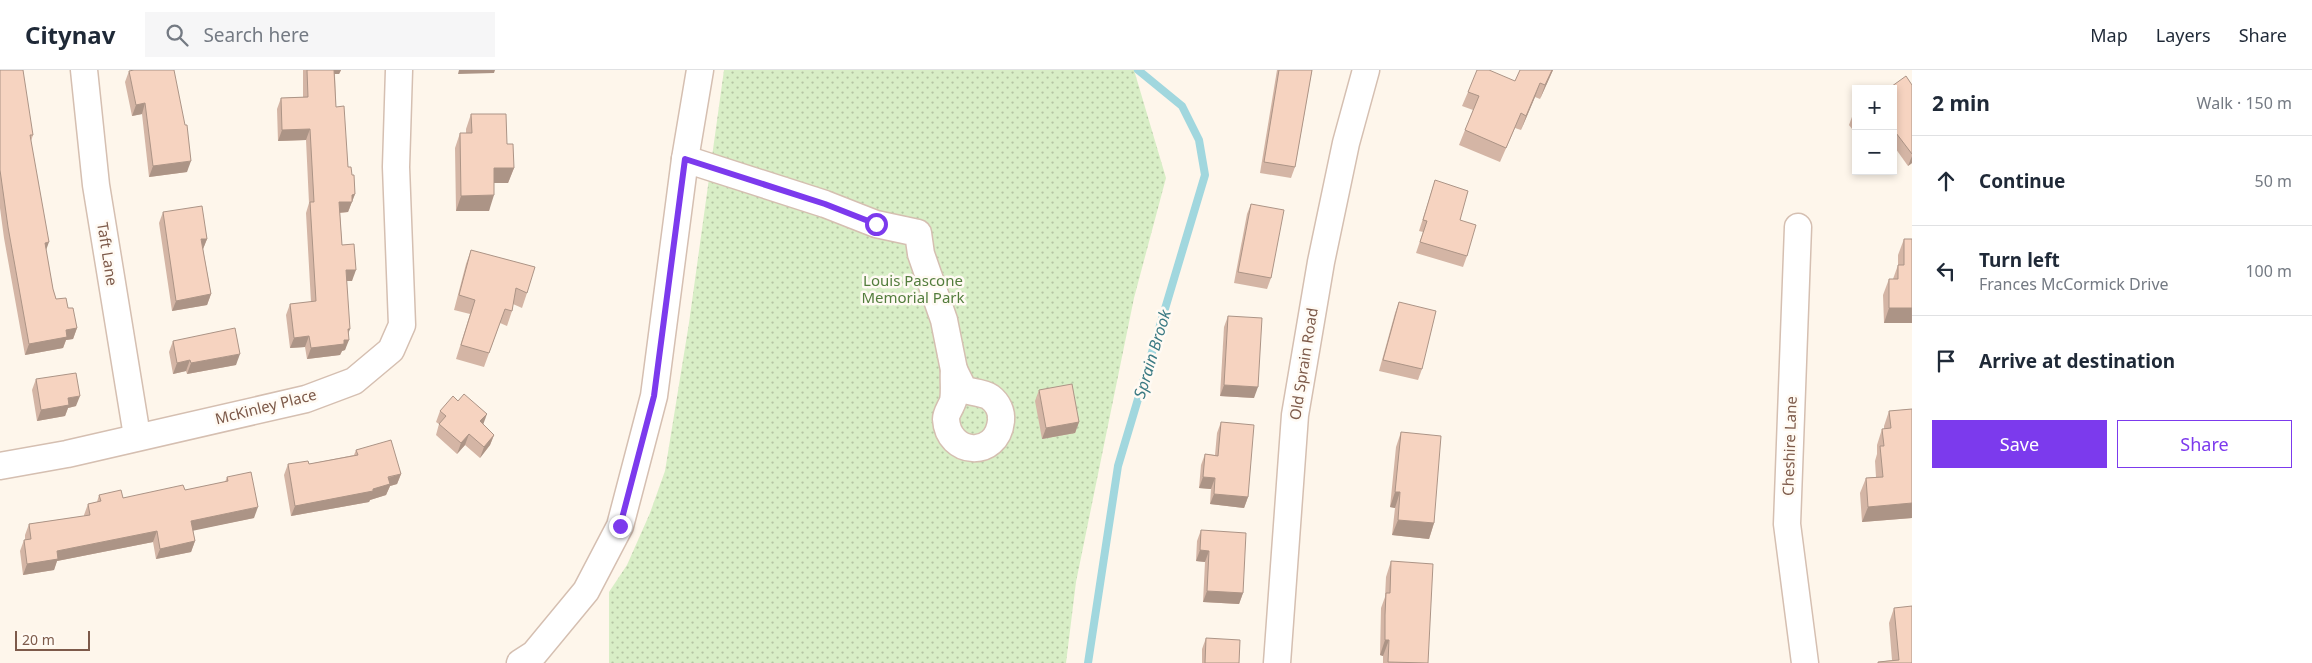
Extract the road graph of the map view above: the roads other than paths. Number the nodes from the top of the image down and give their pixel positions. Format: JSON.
{"nodes":[{"id":1,"x":84,"y":70,"type":"edge"},
{"id":2,"x":399,"y":70,"type":"edge"},
{"id":3,"x":700,"y":70,"type":"edge"},
{"id":4,"x":1366,"y":70,"type":"edge"},
{"id":5,"x":685,"y":159,"type":"junction"},
{"id":6,"x":1798,"y":228,"type":"dead end"},
{"id":7,"x":954,"y":370,"type":"dead end"},
{"id":8,"x":137,"y":436,"type":"junction"},
{"id":9,"x":0,"y":466,"type":"edge"},
{"id":10,"x":520,"y":663,"type":"edge"},
{"id":11,"x":1277,"y":663,"type":"edge"},
{"id":12,"x":1805,"y":663,"type":"edge"}],
"edges":[{"from":1,"to":8,"type":"street","name":"Taft Lane"},
{"from":2,"to":8,"type":"street","name":"McKinley Place"},
{"from":3,"to":5,"type":"street"},
{"from":4,"to":11,"type":"street","name":"Old Sprain Road"},
{"from":5,"to":7,"type":"street"},
{"from":5,"to":10,"type":"street"},
{"from":6,"to":12,"type":"street","name":"Cheshire Lane"},
{"from":8,"to":9,"type":"street","name":"McKinley Place"}]}
